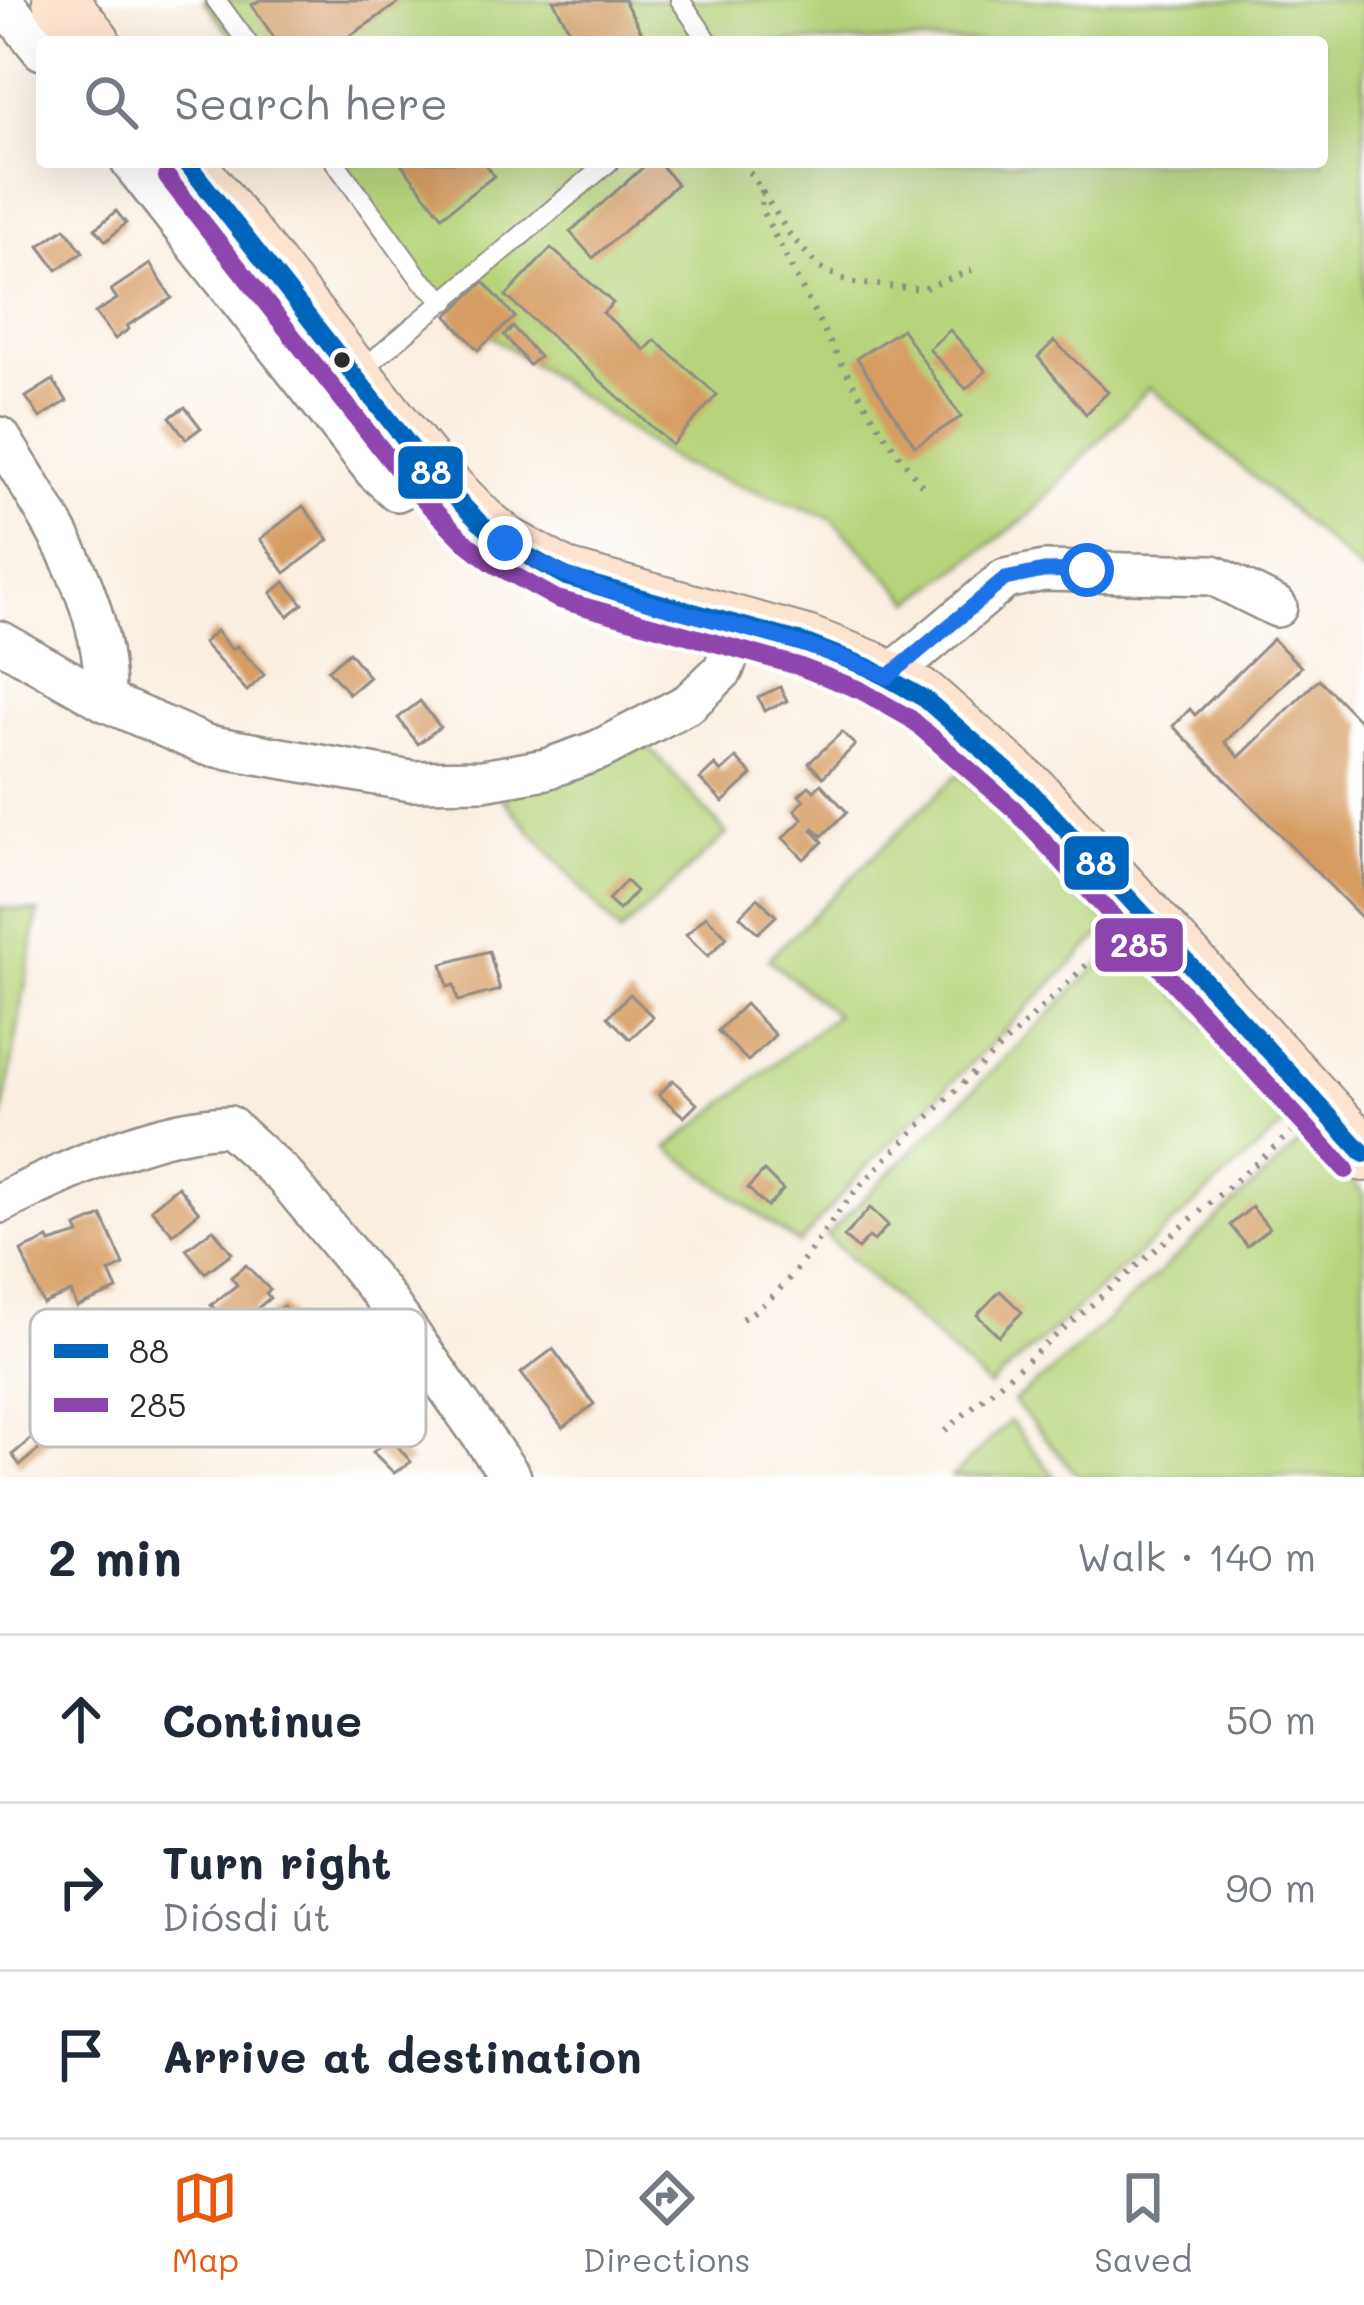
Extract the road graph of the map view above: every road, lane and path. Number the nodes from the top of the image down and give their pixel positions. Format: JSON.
{"nodes":[{"id":1,"x":2,"y":0,"type":"edge"},
{"id":2,"x":60,"y":0,"type":"edge"},
{"id":3,"x":216,"y":0,"type":"edge"},
{"id":4,"x":680,"y":0,"type":"edge"},
{"id":5,"x":88,"y":36,"type":"edge"},
{"id":6,"x":243,"y":36,"type":"edge"},
{"id":7,"x":705,"y":36,"type":"edge"},
{"id":8,"x":36,"y":42,"type":"edge"},
{"id":9,"x":135,"y":168,"type":"edge"},
{"id":10,"x":192,"y":168,"type":"edge"},
{"id":11,"x":338,"y":168,"type":"edge"},
{"id":12,"x":602,"y":168,"type":"edge"},
{"id":13,"x":747,"y":168,"type":"edge"},
{"id":14,"x":762,"y":190,"type":"junction"},
{"id":15,"x":972,"y":271,"type":"dead end"},
{"id":16,"x":446,"y":301,"type":"junction"},
{"id":17,"x":354,"y":376,"type":"junction"},
{"id":18,"x":0,"y":437,"type":"edge"},
{"id":19,"x":431,"y":473,"type":"junction"},
{"id":20,"x":925,"y":489,"type":"dead end"},
{"id":21,"x":1277,"y":607,"type":"dead end"},
{"id":22,"x":741,"y":625,"type":"junction"},
{"id":23,"x":0,"y":641,"type":"edge"},
{"id":24,"x":888,"y":677,"type":"junction"},
{"id":25,"x":104,"y":701,"type":"junction"},
{"id":26,"x":1142,"y":911,"type":"junction"},
{"id":27,"x":1319,"y":1105,"type":"junction"},
{"id":28,"x":1364,"y":1154,"type":"edge"},
{"id":29,"x":0,"y":1203,"type":"edge"},
{"id":30,"x":392,"y":1309,"type":"edge"},
{"id":31,"x":742,"y":1319,"type":"dead end"},
{"id":32,"x":426,"y":1357,"type":"edge"},
{"id":33,"x":945,"y":1431,"type":"dead end"},
{"id":34,"x":511,"y":1477,"type":"edge"}],
"edges":[{"from":1,"to":8,"type":"street"},
{"from":2,"to":5,"type":"main road"},
{"from":3,"to":6,"type":"lane"},
{"from":4,"to":7,"type":"lane"},
{"from":9,"to":19,"type":"street"},
{"from":10,"to":17,"type":"main road"},
{"from":11,"to":16,"type":"lane"},
{"from":12,"to":16,"type":"lane"},
{"from":13,"to":14,"type":"path"},
{"from":14,"to":15,"type":"path"},
{"from":14,"to":20,"type":"path"},
{"from":16,"to":17,"type":"lane"},
{"from":17,"to":19,"type":"main road"},
{"from":18,"to":25,"type":"street"},
{"from":19,"to":22,"type":"main road"},
{"from":21,"to":24,"type":"street"},
{"from":22,"to":24,"type":"main road"},
{"from":22,"to":25,"type":"street"},
{"from":23,"to":25,"type":"street"},
{"from":24,"to":26,"type":"main road"},
{"from":26,"to":27,"type":"main road"},
{"from":26,"to":31,"type":"path"},
{"from":27,"to":28,"type":"main road"},
{"from":27,"to":33,"type":"path"},
{"from":29,"to":30,"type":"street"},
{"from":32,"to":34,"type":"street"}]}
